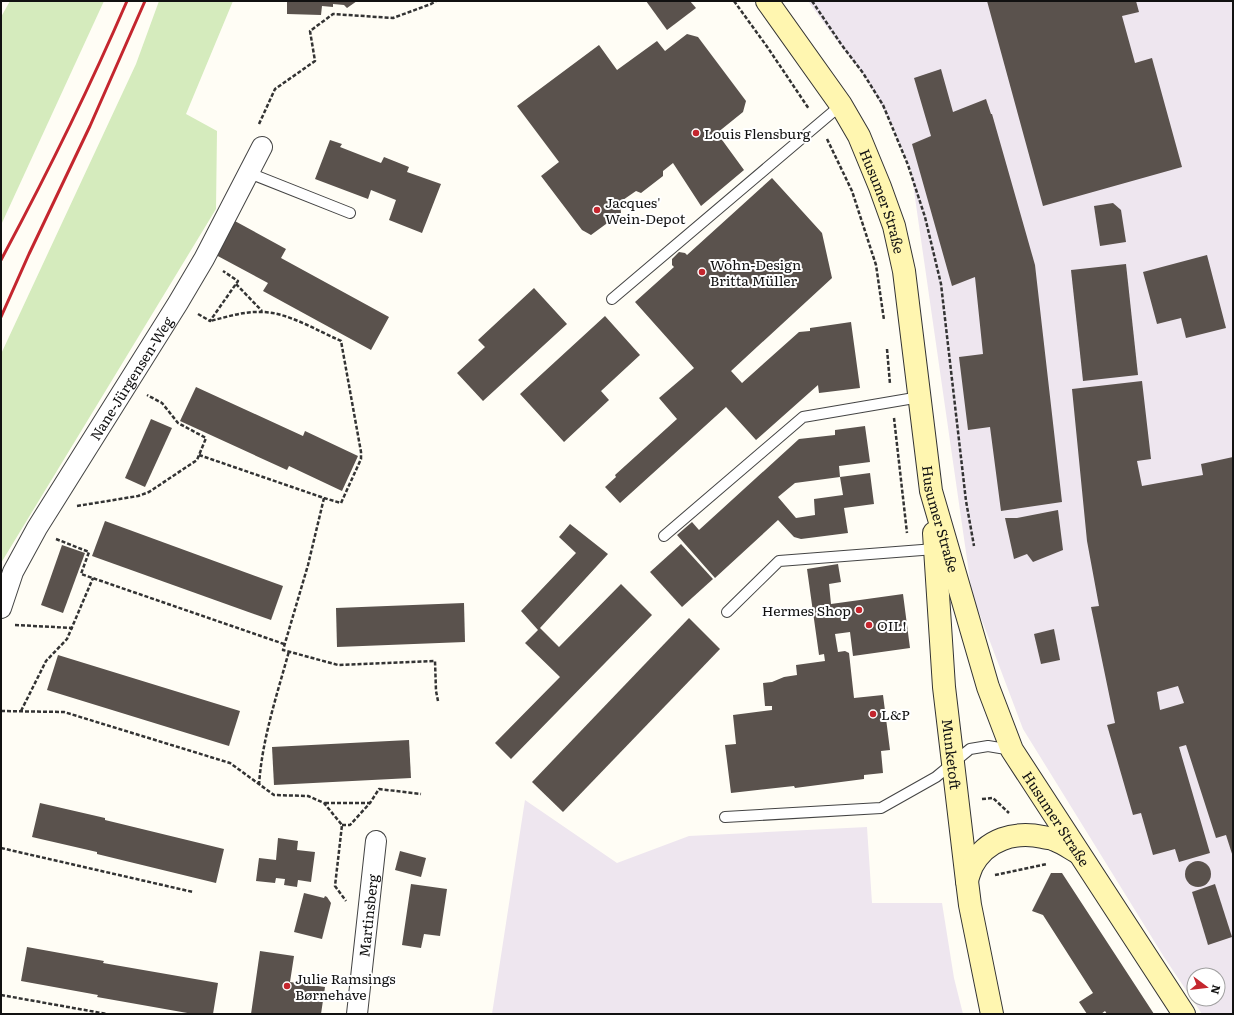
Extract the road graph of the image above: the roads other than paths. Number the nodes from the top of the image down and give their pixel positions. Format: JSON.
{"nodes":[{"id":1,"x":767,"y":1,"type":"edge"},
{"id":2,"x":841,"y":105,"type":"junction"},
{"id":3,"x":262,"y":147,"type":"road end"},
{"id":4,"x":249,"y":173,"type":"junction"},
{"id":5,"x":350,"y":213,"type":"dead end"},
{"id":6,"x":612,"y":299,"type":"dead end"},
{"id":7,"x":920,"y":397,"type":"junction"},
{"id":8,"x":931,"y":491,"type":"junction"},
{"id":9,"x":664,"y":536,"type":"dead end"},
{"id":10,"x":935,"y":549,"type":"junction"},
{"id":11,"x":727,"y":612,"type":"dead end"},
{"id":12,"x":5,"y":616,"type":"edge"},
{"id":13,"x":1012,"y":750,"type":"junction"},
{"id":14,"x":953,"y":764,"type":"junction"},
{"id":15,"x":726,"y":817,"type":"dead end"},
{"id":16,"x":376,"y":842,"type":"dead end"},
{"id":17,"x":1078,"y":852,"type":"junction"},
{"id":18,"x":967,"y":881,"type":"junction"},
{"id":19,"x":357,"y":1014,"type":"edge"},
{"id":20,"x":992,"y":1014,"type":"edge"},
{"id":21,"x":1184,"y":1014,"type":"edge"}],
"edges":[{"from":1,"to":2,"type":"main road","name":"Husumer Straße"},
{"from":2,"to":6,"type":"lane"},
{"from":2,"to":7,"type":"main road","name":"Husumer Straße"},
{"from":3,"to":4,"type":"street","name":"Nane-Jürgensen-Weg"},
{"from":4,"to":5,"type":"lane"},
{"from":4,"to":12,"type":"street","name":"Nane-Jürgensen-Weg"},
{"from":7,"to":8,"type":"main road","name":"Husumer Straße"},
{"from":7,"to":9,"type":"lane"},
{"from":8,"to":10,"type":"main road","name":"Munketoft"},
{"from":8,"to":13,"type":"main road","name":"Husumer Straße"},
{"from":10,"to":11,"type":"lane"},
{"from":10,"to":14,"type":"main road","name":"Munketoft"},
{"from":13,"to":14,"type":"lane"},
{"from":13,"to":17,"type":"main road","name":"Husumer Straße"},
{"from":14,"to":15,"type":"lane"},
{"from":14,"to":18,"type":"main road","name":"Munketoft"},
{"from":16,"to":19,"type":"street","name":"Martinsberg"},
{"from":17,"to":18,"type":"main road"},
{"from":17,"to":21,"type":"main road","name":"Husumer Straße"},
{"from":18,"to":20,"type":"main road","name":"Munketoft"}]}
